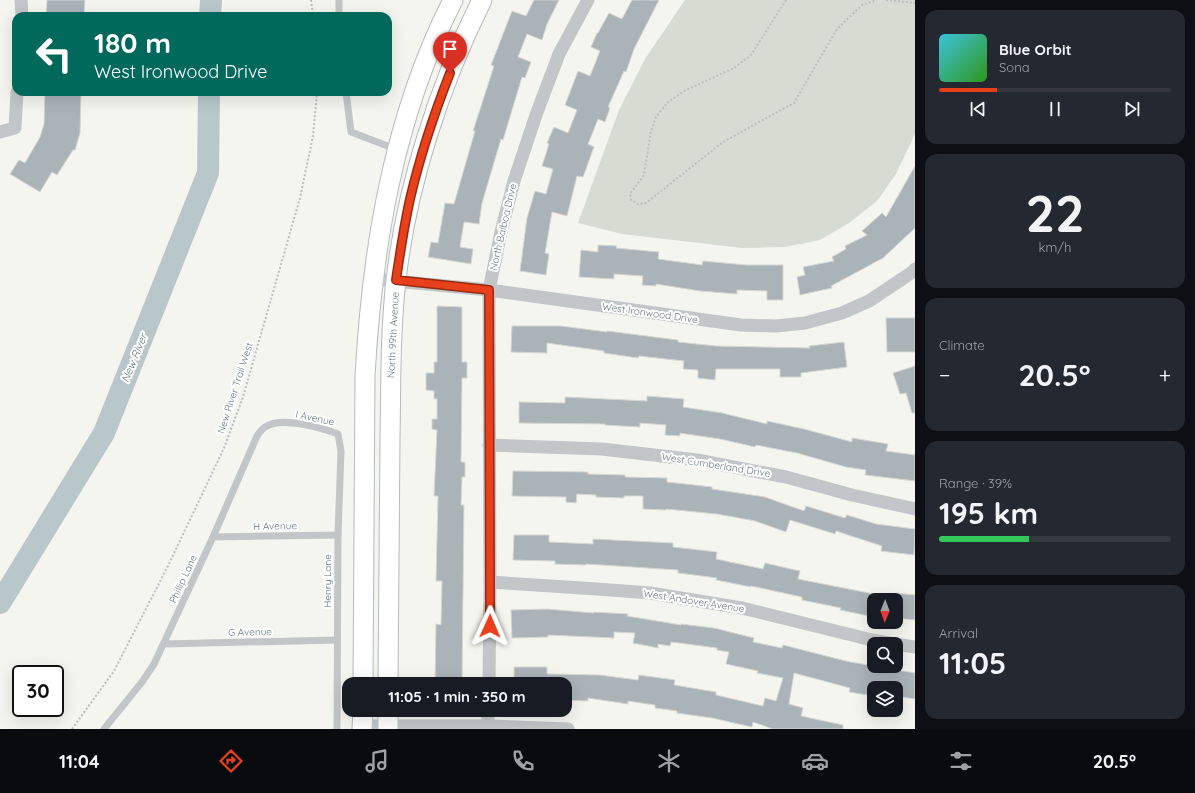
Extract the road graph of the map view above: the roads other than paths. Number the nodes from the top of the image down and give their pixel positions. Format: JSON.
{"nodes":[{"id":1,"x":21,"y":0,"type":"edge"},
{"id":2,"x":339,"y":0,"type":"edge"},
{"id":3,"x":453,"y":0,"type":"edge"},
{"id":4,"x":482,"y":0,"type":"edge"},
{"id":5,"x":588,"y":0,"type":"edge"},
{"id":6,"x":22,"y":12,"type":"edge"},
{"id":7,"x":339,"y":12,"type":"edge"},
{"id":8,"x":17,"y":96,"type":"edge"},
{"id":9,"x":346,"y":96,"type":"edge"},
{"id":10,"x":0,"y":132,"type":"edge"},
{"id":11,"x":398,"y":150,"type":"junction"},
{"id":12,"x":914,"y":273,"type":"edge"},
{"id":13,"x":373,"y":279,"type":"junction"},
{"id":14,"x":396,"y":280,"type":"junction"},
{"id":15,"x":489,"y":290,"type":"junction"},
{"id":16,"x":264,"y":427,"type":"joint"},
{"id":17,"x":338,"y":434,"type":"joint"},
{"id":18,"x":489,"y":445,"type":"junction"},
{"id":19,"x":915,"y":509,"type":"edge"},
{"id":20,"x":338,"y":535,"type":"junction"},
{"id":21,"x":214,"y":537,"type":"junction"},
{"id":22,"x":490,"y":582,"type":"junction"},
{"id":23,"x":867,"y":639,"type":"edge"},
{"id":24,"x":337,"y":640,"type":"junction"},
{"id":25,"x":164,"y":644,"type":"junction"},
{"id":26,"x":903,"y":646,"type":"edge"},
{"id":27,"x":915,"y":648,"type":"edge"},
{"id":28,"x":363,"y":677,"type":"edge"},
{"id":29,"x":388,"y":677,"type":"edge"},
{"id":30,"x":489,"y":677,"type":"edge"},
{"id":31,"x":488,"y":717,"type":"edge"},
{"id":32,"x":362,"y":722,"type":"edge"},
{"id":33,"x":388,"y":722,"type":"edge"},
{"id":34,"x":488,"y":728,"type":"edge"},
{"id":35,"x":104,"y":729,"type":"edge"},
{"id":36,"x":337,"y":729,"type":"edge"},
{"id":37,"x":568,"y":729,"type":"edge"}],
"edges":[{"from":1,"to":6,"type":"street"},
{"from":2,"to":7,"type":"lane"},
{"from":3,"to":11,"type":"main road"},
{"from":4,"to":14,"type":"main road","name":"North 99th Avenue"},
{"from":5,"to":15,"type":"street","name":"North Balboa Drive"},
{"from":8,"to":10,"type":"street"},
{"from":9,"to":11,"type":"lane"},
{"from":11,"to":13,"type":"main road"},
{"from":12,"to":15,"type":"street","name":"West Ironwood Drive"},
{"from":13,"to":14,"type":"street","name":"West Ironwood Drive"},
{"from":13,"to":28,"type":"main road"},
{"from":14,"to":15,"type":"street","name":"West Ironwood Drive"},
{"from":14,"to":29,"type":"main road","name":"North 99th Avenue"},
{"from":15,"to":18,"type":"street","name":"North Balboa Drive"},
{"from":16,"to":17,"type":"lane","name":"I Avenue"},
{"from":16,"to":21,"type":"lane","name":"Phillip Lane"},
{"from":17,"to":20,"type":"lane","name":"Henry Lane"},
{"from":18,"to":19,"type":"street","name":"West Cumberland Drive"},
{"from":18,"to":22,"type":"street","name":"North Balboa Drive"},
{"from":20,"to":21,"type":"lane","name":"H Avenue"},
{"from":20,"to":24,"type":"lane","name":"Henry Lane"},
{"from":21,"to":25,"type":"lane","name":"Phillip Lane"},
{"from":22,"to":23,"type":"street","name":"West Andover Avenue"},
{"from":22,"to":30,"type":"street","name":"North Balboa Drive"},
{"from":24,"to":25,"type":"lane","name":"G Avenue"},
{"from":24,"to":36,"type":"lane","name":"Henry Lane"},
{"from":25,"to":35,"type":"lane","name":"Phillip Lane"},
{"from":26,"to":27,"type":"street","name":"West Andover Avenue"},
{"from":31,"to":34,"type":"street"},
{"from":32,"to":33,"type":"street"},
{"from":33,"to":34,"type":"street"},
{"from":34,"to":37,"type":"street"}]}
